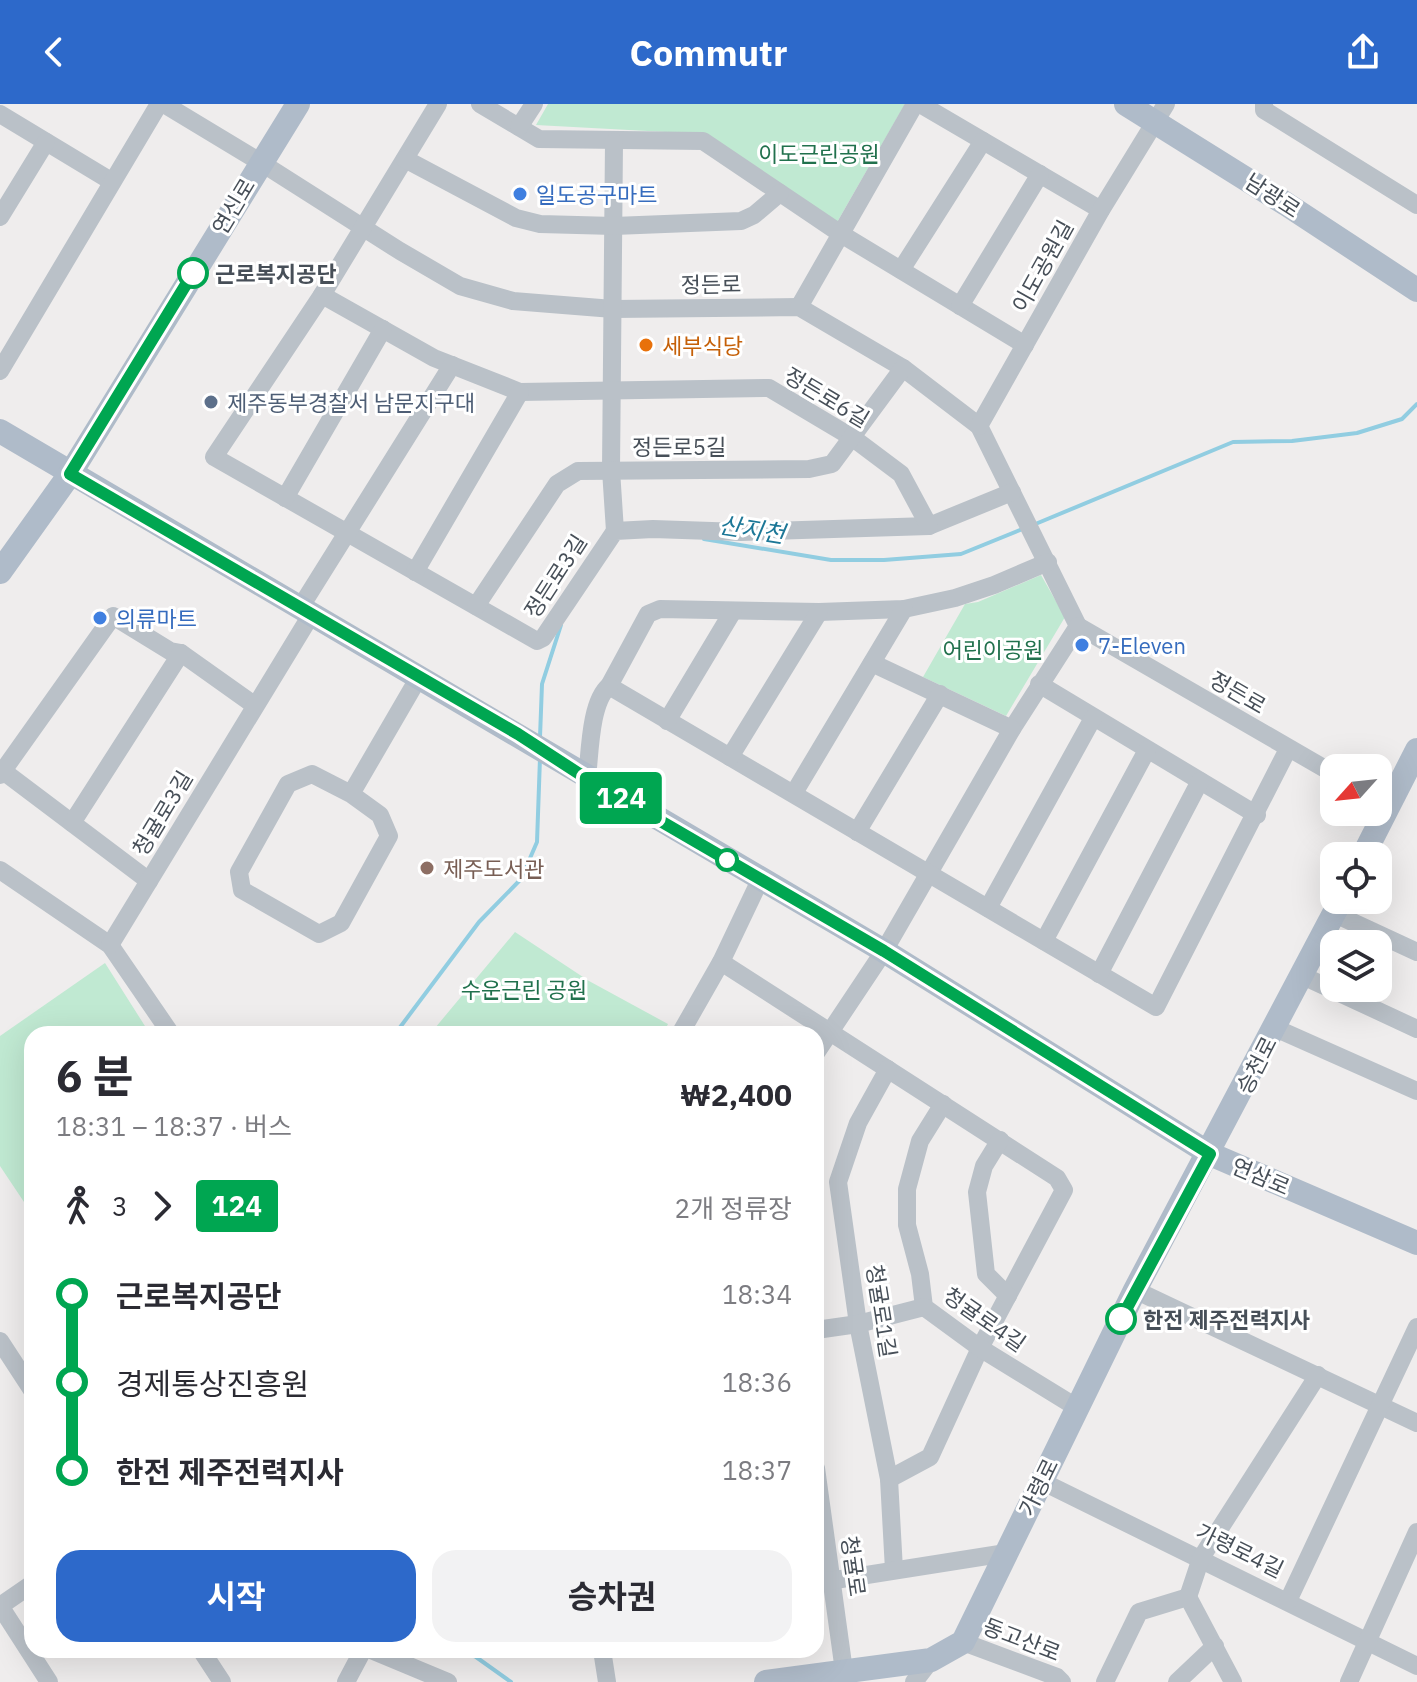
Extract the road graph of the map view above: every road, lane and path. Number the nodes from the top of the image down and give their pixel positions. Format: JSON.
{"nodes":[{"id":1,"x":161,"y":104,"type":"edge"},
{"id":2,"x":298,"y":104,"type":"edge"},
{"id":3,"x":438,"y":104,"type":"edge"},
{"id":4,"x":480,"y":104,"type":"edge"},
{"id":5,"x":534,"y":104,"type":"edge"},
{"id":6,"x":918,"y":104,"type":"edge"},
{"id":7,"x":1126,"y":104,"type":"edge"},
{"id":8,"x":1264,"y":104,"type":"edge"},
{"id":9,"x":1161,"y":113,"type":"edge"},
{"id":10,"x":0,"y":114,"type":"edge"},
{"id":11,"x":519,"y":127,"type":"junction"},
{"id":12,"x":983,"y":141,"type":"junction"},
{"id":13,"x":46,"y":142,"type":"junction"},
{"id":14,"x":614,"y":142,"type":"junction"},
{"id":15,"x":405,"y":159,"type":"junction"},
{"id":16,"x":260,"y":162,"type":"junction"},
{"id":17,"x":1040,"y":174,"type":"junction"},
{"id":18,"x":111,"y":181,"type":"junction"},
{"id":19,"x":780,"y":193,"type":"junction"},
{"id":20,"x":1417,"y":205,"type":"edge"},
{"id":21,"x":1101,"y":210,"type":"junction"},
{"id":22,"x":0,"y":217,"type":"edge"},
{"id":23,"x":614,"y":226,"type":"junction"},
{"id":24,"x":365,"y":227,"type":"junction"},
{"id":25,"x":841,"y":234,"type":"junction"},
{"id":26,"x":901,"y":270,"type":"junction"},
{"id":27,"x":1417,"y":290,"type":"edge"},
{"id":28,"x":322,"y":295,"type":"junction"},
{"id":29,"x":960,"y":306,"type":"junction"},
{"id":30,"x":799,"y":307,"type":"junction"},
{"id":31,"x":613,"y":309,"type":"junction"},
{"id":32,"x":383,"y":329,"type":"junction"},
{"id":33,"x":8,"y":339,"type":"edge"},
{"id":34,"x":1025,"y":345,"type":"junction"},
{"id":35,"x":452,"y":365,"type":"junction"},
{"id":36,"x":903,"y":368,"type":"junction"},
{"id":37,"x":0,"y":371,"type":"edge"},
{"id":38,"x":612,"y":391,"type":"junction"},
{"id":39,"x":520,"y":392,"type":"junction"},
{"id":40,"x":979,"y":426,"type":"junction"},
{"id":41,"x":0,"y":431,"type":"edge"},
{"id":42,"x":853,"y":438,"type":"junction"},
{"id":43,"x":611,"y":470,"type":"junction"},
{"id":44,"x":70,"y":474,"type":"junction"},
{"id":45,"x":1009,"y":487,"type":"junction"},
{"id":46,"x":285,"y":498,"type":"junction"},
{"id":47,"x":929,"y":526,"type":"junction"},
{"id":48,"x":615,"y":531,"type":"junction"},
{"id":49,"x":348,"y":534,"type":"junction"},
{"id":50,"x":1048,"y":562,"type":"junction"},
{"id":51,"x":0,"y":572,"type":"edge"},
{"id":52,"x":415,"y":572,"type":"junction"},
{"id":53,"x":476,"y":606,"type":"junction"},
{"id":54,"x":904,"y":609,"type":"junction"},
{"id":55,"x":733,"y":611,"type":"junction"},
{"id":56,"x":306,"y":612,"type":"junction"},
{"id":57,"x":819,"y":612,"type":"junction"},
{"id":58,"x":1078,"y":626,"type":"junction"},
{"id":59,"x":181,"y":653,"type":"junction"},
{"id":60,"x":872,"y":663,"type":"junction"},
{"id":61,"x":419,"y":677,"type":"junction"},
{"id":62,"x":1039,"y":684,"type":"junction"},
{"id":63,"x":609,"y":686,"type":"junction"},
{"id":64,"x":940,"y":694,"type":"junction"},
{"id":65,"x":254,"y":705,"type":"junction"},
{"id":66,"x":1093,"y":718,"type":"junction"},
{"id":67,"x":667,"y":721,"type":"junction"},
{"id":68,"x":1012,"y":729,"type":"junction"},
{"id":69,"x":1288,"y":749,"type":"junction"},
{"id":70,"x":1147,"y":750,"type":"junction"},
{"id":71,"x":1417,"y":750,"type":"edge"},
{"id":72,"x":730,"y":757,"type":"junction"},
{"id":73,"x":1320,"y":766,"type":"edge"},
{"id":74,"x":1,"y":773,"type":"edge"},
{"id":75,"x":582,"y":775,"type":"junction"},
{"id":76,"x":1200,"y":781,"type":"junction"},
{"id":77,"x":1392,"y":788,"type":"edge"},
{"id":78,"x":794,"y":793,"type":"junction"},
{"id":79,"x":351,"y":794,"type":"junction"},
{"id":80,"x":1257,"y":815,"type":"junction"},
{"id":81,"x":72,"y":823,"type":"junction"},
{"id":82,"x":857,"y":832,"type":"junction"},
{"id":83,"x":0,"y":870,"type":"edge"},
{"id":84,"x":928,"y":873,"type":"junction"},
{"id":85,"x":760,"y":880,"type":"junction"},
{"id":86,"x":149,"y":881,"type":"junction"},
{"id":87,"x":988,"y":908,"type":"junction"},
{"id":88,"x":1334,"y":914,"type":"edge"},
{"id":89,"x":1350,"y":914,"type":"edge"},
{"id":90,"x":1044,"y":941,"type":"junction"},
{"id":91,"x":110,"y":945,"type":"junction"},
{"id":92,"x":884,"y":951,"type":"junction"},
{"id":93,"x":1417,"y":952,"type":"edge"},
{"id":94,"x":721,"y":962,"type":"junction"},
{"id":95,"x":1099,"y":974,"type":"junction"},
{"id":96,"x":1303,"y":976,"type":"junction"},
{"id":97,"x":166,"y":1026,"type":"edge"},
{"id":98,"x":685,"y":1026,"type":"edge"},
{"id":99,"x":821,"y":1026,"type":"edge"},
{"id":100,"x":824,"y":1028,"type":"edge"},
{"id":101,"x":1275,"y":1028,"type":"junction"},
{"id":102,"x":1417,"y":1029,"type":"edge"},
{"id":103,"x":829,"y":1031,"type":"junction"},
{"id":104,"x":824,"y":1039,"type":"edge"},
{"id":105,"x":888,"y":1069,"type":"junction"},
{"id":106,"x":1417,"y":1091,"type":"edge"},
{"id":107,"x":943,"y":1104,"type":"junction"},
{"id":108,"x":1000,"y":1140,"type":"junction"},
{"id":109,"x":1210,"y":1154,"type":"junction"},
{"id":110,"x":1417,"y":1243,"type":"edge"},
{"id":111,"x":1135,"y":1290,"type":"junction"},
{"id":112,"x":1008,"y":1296,"type":"junction"},
{"id":113,"x":924,"y":1307,"type":"junction"},
{"id":114,"x":858,"y":1324,"type":"junction"},
{"id":115,"x":1417,"y":1327,"type":"edge"},
{"id":116,"x":824,"y":1329,"type":"edge"},
{"id":117,"x":0,"y":1341,"type":"edge"},
{"id":118,"x":980,"y":1348,"type":"junction"},
{"id":119,"x":1318,"y":1375,"type":"junction"},
{"id":120,"x":24,"y":1378,"type":"edge"},
{"id":121,"x":1381,"y":1404,"type":"junction"},
{"id":122,"x":1076,"y":1407,"type":"junction"},
{"id":123,"x":1417,"y":1423,"type":"edge"},
{"id":124,"x":889,"y":1479,"type":"junction"},
{"id":125,"x":1041,"y":1481,"type":"junction"},
{"id":126,"x":1417,"y":1532,"type":"edge"},
{"id":127,"x":1006,"y":1553,"type":"junction"},
{"id":128,"x":1201,"y":1558,"type":"junction"},
{"id":129,"x":894,"y":1570,"type":"junction"},
{"id":130,"x":824,"y":1581,"type":"edge"},
{"id":131,"x":24,"y":1590,"type":"edge"},
{"id":132,"x":1188,"y":1597,"type":"junction"},
{"id":133,"x":1288,"y":1601,"type":"junction"},
{"id":134,"x":0,"y":1606,"type":"edge"},
{"id":135,"x":1367,"y":1641,"type":"junction"},
{"id":136,"x":963,"y":1642,"type":"junction"},
{"id":137,"x":24,"y":1643,"type":"edge"},
{"id":138,"x":1215,"y":1646,"type":"junction"},
{"id":139,"x":34,"y":1658,"type":"edge"},
{"id":140,"x":204,"y":1658,"type":"edge"},
{"id":141,"x":359,"y":1658,"type":"edge"},
{"id":142,"x":390,"y":1658,"type":"edge"},
{"id":143,"x":603,"y":1658,"type":"edge"},
{"id":144,"x":931,"y":1660,"type":"junction"},
{"id":145,"x":1417,"y":1666,"type":"edge"},
{"id":146,"x":844,"y":1671,"type":"junction"},
{"id":147,"x":213,"y":1679,"type":"edge"},
{"id":148,"x":1057,"y":1680,"type":"edge"},
{"id":149,"x":49,"y":1682,"type":"edge"},
{"id":150,"x":346,"y":1682,"type":"edge"},
{"id":151,"x":448,"y":1682,"type":"edge"},
{"id":152,"x":607,"y":1682,"type":"edge"},
{"id":153,"x":766,"y":1682,"type":"edge"},
{"id":154,"x":914,"y":1682,"type":"edge"},
{"id":155,"x":1105,"y":1682,"type":"edge"},
{"id":156,"x":1177,"y":1682,"type":"edge"},
{"id":157,"x":1233,"y":1682,"type":"edge"},
{"id":158,"x":1349,"y":1682,"type":"edge"}],
"edges":[{"from":1,"to":16,"type":"street","name":"정든로"},
{"from":1,"to":18,"type":"street"},
{"from":2,"to":16,"type":"main road","name":"연신로"},
{"from":3,"to":15,"type":"street"},
{"from":4,"to":11,"type":"street","name":"이도공원길"},
{"from":5,"to":11,"type":"street"},
{"from":6,"to":12,"type":"street","name":"이도공원길"},
{"from":6,"to":25,"type":"street","name":"이도공원길"},
{"from":7,"to":9,"type":"main road","name":"남광로"},
{"from":8,"to":20,"type":"street"},
{"from":9,"to":21,"type":"street","name":"이도공원길"},
{"from":9,"to":27,"type":"main road","name":"남광로"},
{"from":10,"to":13,"type":"street"},
{"from":11,"to":14,"type":"street","name":"이도공원길"},
{"from":12,"to":17,"type":"street","name":"이도공원길"},
{"from":12,"to":26,"type":"street"},
{"from":13,"to":18,"type":"street"},
{"from":13,"to":22,"type":"street"},
{"from":14,"to":19,"type":"street","name":"이도공원길"},
{"from":14,"to":23,"type":"street"},
{"from":15,"to":23,"type":"street"},
{"from":15,"to":24,"type":"street"},
{"from":16,"to":24,"type":"street","name":"정든로"},
{"from":16,"to":44,"type":"main road","name":"연신로"},
{"from":17,"to":21,"type":"street","name":"이도공원길"},
{"from":17,"to":29,"type":"street"},
{"from":18,"to":33,"type":"street"},
{"from":19,"to":23,"type":"street"},
{"from":19,"to":25,"type":"street","name":"이도공원길"},
{"from":21,"to":34,"type":"street","name":"이도공원길"},
{"from":23,"to":31,"type":"street"},
{"from":24,"to":28,"type":"street","name":"정든로3길"},
{"from":24,"to":31,"type":"street","name":"정든로"},
{"from":25,"to":26,"type":"street","name":"이도공원길"},
{"from":25,"to":30,"type":"street","name":"이도공원길"},
{"from":26,"to":29,"type":"street","name":"이도공원길"},
{"from":28,"to":32,"type":"street","name":"정든로6길"},
{"from":28,"to":46,"type":"street","name":"정든로3길"},
{"from":29,"to":34,"type":"street","name":"이도공원길"},
{"from":30,"to":31,"type":"street","name":"정든로"},
{"from":30,"to":36,"type":"street"},
{"from":31,"to":38,"type":"street"},
{"from":32,"to":35,"type":"street","name":"정든로6길"},
{"from":32,"to":46,"type":"street"},
{"from":33,"to":37,"type":"street"},
{"from":34,"to":40,"type":"street","name":"이도공원길"},
{"from":35,"to":39,"type":"street","name":"정든로6길"},
{"from":35,"to":49,"type":"street"},
{"from":36,"to":40,"type":"street"},
{"from":36,"to":42,"type":"street","name":"정든로5길"},
{"from":38,"to":39,"type":"street","name":"정든로6길"},
{"from":38,"to":42,"type":"street","name":"정든로6길"},
{"from":38,"to":43,"type":"street"},
{"from":39,"to":52,"type":"street"},
{"from":40,"to":45,"type":"street"},
{"from":41,"to":44,"type":"main road"},
{"from":42,"to":43,"type":"street","name":"정든로5길"},
{"from":42,"to":47,"type":"street","name":"정든로6길"},
{"from":43,"to":48,"type":"street"},
{"from":43,"to":53,"type":"street","name":"정든로5길"},
{"from":44,"to":51,"type":"main road","name":"연신로"},
{"from":44,"to":56,"type":"main road"},
{"from":45,"to":47,"type":"street","name":"정든로3길"},
{"from":45,"to":50,"type":"street"},
{"from":46,"to":49,"type":"street","name":"정든로3길"},
{"from":47,"to":48,"type":"street","name":"정든로3길"},
{"from":48,"to":53,"type":"street","name":"정든로3길"},
{"from":49,"to":52,"type":"street","name":"정든로3길"},
{"from":49,"to":56,"type":"street"},
{"from":50,"to":54,"type":"street"},
{"from":50,"to":58,"type":"street"},
{"from":52,"to":53,"type":"street","name":"정든로3길"},
{"from":54,"to":57,"type":"street"},
{"from":54,"to":60,"type":"street"},
{"from":55,"to":57,"type":"street"},
{"from":55,"to":63,"type":"street"},
{"from":55,"to":67,"type":"street"},
{"from":56,"to":61,"type":"main road"},
{"from":56,"to":65,"type":"street","name":"청귤로3길"},
{"from":57,"to":72,"type":"street"},
{"from":58,"to":62,"type":"street"},
{"from":58,"to":69,"type":"street","name":"정든로"},
{"from":59,"to":65,"type":"street"},
{"from":59,"to":74,"type":"street"},
{"from":59,"to":81,"type":"street"},
{"from":60,"to":64,"type":"street"},
{"from":60,"to":78,"type":"street"},
{"from":61,"to":75,"type":"main road","name":"연삼로"},
{"from":61,"to":79,"type":"street"},
{"from":62,"to":66,"type":"street"},
{"from":62,"to":68,"type":"street"},
{"from":63,"to":67,"type":"street"},
{"from":63,"to":75,"type":"street"},
{"from":64,"to":68,"type":"street"},
{"from":64,"to":82,"type":"street"},
{"from":65,"to":86,"type":"street","name":"청귤로3길"},
{"from":66,"to":70,"type":"street"},
{"from":66,"to":87,"type":"street"},
{"from":67,"to":72,"type":"street"},
{"from":68,"to":84,"type":"street"},
{"from":69,"to":73,"type":"street","name":"정든로"},
{"from":69,"to":80,"type":"street"},
{"from":70,"to":76,"type":"street"},
{"from":70,"to":90,"type":"street"},
{"from":71,"to":77,"type":"main road"},
{"from":72,"to":78,"type":"street"},
{"from":74,"to":81,"type":"street"},
{"from":75,"to":85,"type":"main road","name":"연삼로"},
{"from":76,"to":80,"type":"street"},
{"from":76,"to":95,"type":"street"},
{"from":78,"to":82,"type":"street"},
{"from":79,"to":79,"type":"street"},
{"from":80,"to":95,"type":"street"},
{"from":81,"to":86,"type":"street"},
{"from":82,"to":84,"type":"street"},
{"from":83,"to":91,"type":"street"},
{"from":84,"to":87,"type":"street"},
{"from":84,"to":92,"type":"street"},
{"from":85,"to":92,"type":"main road","name":"연삼로"},
{"from":85,"to":94,"type":"street"},
{"from":86,"to":91,"type":"street","name":"청귤로3길"},
{"from":87,"to":90,"type":"street"},
{"from":88,"to":96,"type":"main road","name":"승천로"},
{"from":89,"to":93,"type":"street"},
{"from":90,"to":95,"type":"street"},
{"from":91,"to":97,"type":"street"},
{"from":92,"to":103,"type":"street"},
{"from":92,"to":109,"type":"main road","name":"연삼로"},
{"from":94,"to":98,"type":"street"},
{"from":94,"to":99,"type":"street"},
{"from":96,"to":101,"type":"main road","name":"승천로"},
{"from":96,"to":102,"type":"street"},
{"from":100,"to":103,"type":"street"},
{"from":101,"to":106,"type":"street"},
{"from":101,"to":109,"type":"main road","name":"승천로"},
{"from":103,"to":104,"type":"street"},
{"from":103,"to":105,"type":"street"},
{"from":105,"to":107,"type":"street"},
{"from":105,"to":114,"type":"street","name":"청귤로1길"},
{"from":107,"to":108,"type":"street"},
{"from":107,"to":113,"type":"street","name":"청귤로4길"},
{"from":108,"to":112,"type":"street"},
{"from":108,"to":112,"type":"street"},
{"from":109,"to":110,"type":"main road","name":"연삼로"},
{"from":109,"to":111,"type":"main road","name":"가령로"},
{"from":111,"to":119,"type":"street"},
{"from":111,"to":122,"type":"main road","name":"가령로"},
{"from":112,"to":118,"type":"street"},
{"from":113,"to":114,"type":"street"},
{"from":113,"to":118,"type":"street","name":"청귤로4길"},
{"from":114,"to":116,"type":"street"},
{"from":114,"to":124,"type":"street","name":"청귤로1길"},
{"from":115,"to":121,"type":"street"},
{"from":117,"to":120,"type":"street"},
{"from":118,"to":122,"type":"street","name":"청귤로4길"},
{"from":118,"to":124,"type":"street"},
{"from":119,"to":121,"type":"street"},
{"from":119,"to":128,"type":"street"},
{"from":121,"to":123,"type":"street"},
{"from":121,"to":133,"type":"street"},
{"from":122,"to":125,"type":"main road","name":"가령로"},
{"from":124,"to":129,"type":"street","name":"청귤로1길"},
{"from":125,"to":127,"type":"main road","name":"가령로"},
{"from":125,"to":128,"type":"street","name":"가령로4길"},
{"from":126,"to":135,"type":"street"},
{"from":127,"to":129,"type":"street"},
{"from":127,"to":136,"type":"main road","name":"가령로"},
{"from":128,"to":132,"type":"street"},
{"from":128,"to":133,"type":"street","name":"가령로4길"},
{"from":129,"to":130,"type":"street"},
{"from":130,"to":146,"type":"street","name":"청귤로"},
{"from":131,"to":134,"type":"street"},
{"from":132,"to":138,"type":"street"},
{"from":132,"to":155,"type":"street"},
{"from":133,"to":135,"type":"street","name":"가령로4길"},
{"from":134,"to":137,"type":"street"},
{"from":135,"to":145,"type":"street","name":"가령로4길"},
{"from":135,"to":158,"type":"street"},
{"from":136,"to":144,"type":"main road"},
{"from":136,"to":148,"type":"street","name":"동고산로"},
{"from":138,"to":156,"type":"street"},
{"from":138,"to":157,"type":"street"},
{"from":139,"to":149,"type":"street"},
{"from":140,"to":147,"type":"street"},
{"from":141,"to":150,"type":"street"},
{"from":142,"to":151,"type":"street"},
{"from":143,"to":152,"type":"street"},
{"from":144,"to":146,"type":"main road"},
{"from":144,"to":154,"type":"street"},
{"from":146,"to":153,"type":"main road"}]}
